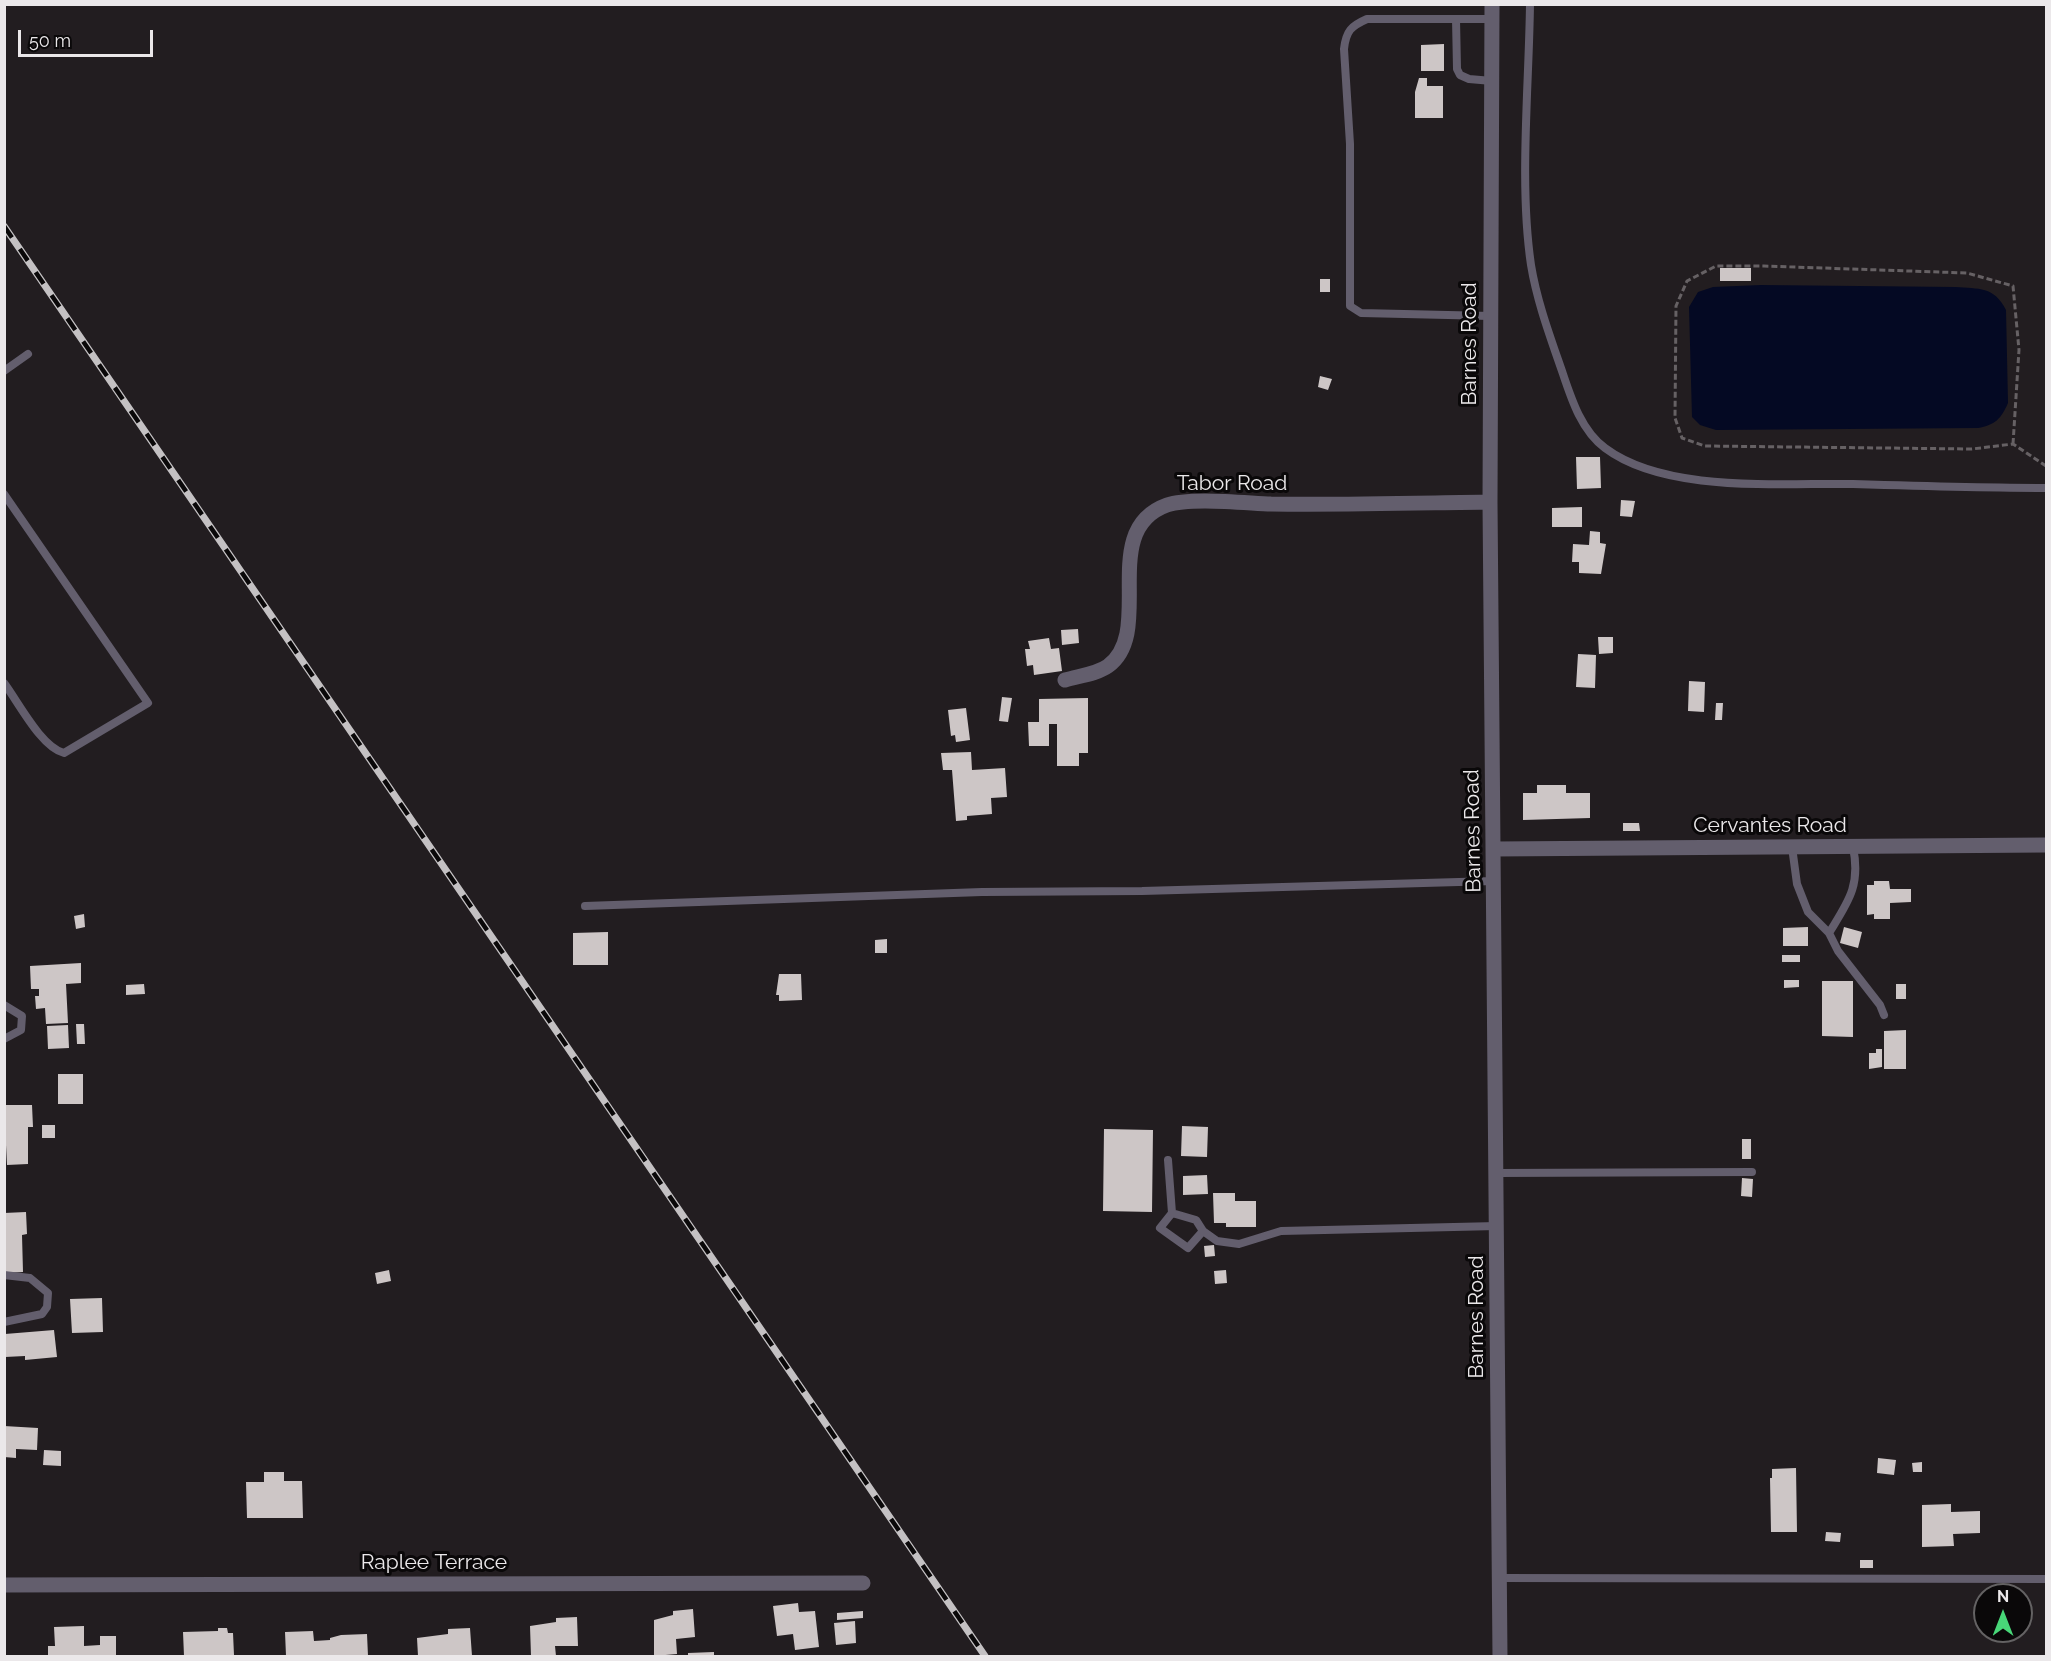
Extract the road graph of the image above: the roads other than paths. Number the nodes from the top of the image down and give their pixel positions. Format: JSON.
{"nodes":[{"id":1,"x":1530,"y":4,"type":"edge"},
{"id":2,"x":1492,"y":12,"type":"edge"},
{"id":3,"x":1456,"y":19,"type":"junction"},
{"id":4,"x":1492,"y":81,"type":"junction"},
{"id":5,"x":1491,"y":316,"type":"junction"},
{"id":6,"x":28,"y":354,"type":"dead end"},
{"id":7,"x":4,"y":371,"type":"edge"},
{"id":8,"x":2046,"y":488,"type":"edge"},
{"id":9,"x":4,"y":494,"type":"edge"},
{"id":10,"x":1490,"y":502,"type":"junction"},
{"id":11,"x":1065,"y":680,"type":"dead end"},
{"id":12,"x":4,"y":683,"type":"edge"},
{"id":13,"x":2046,"y":845,"type":"edge"},
{"id":14,"x":1792,"y":847,"type":"junction"},
{"id":15,"x":1853,"y":847,"type":"junction"},
{"id":16,"x":1495,"y":849,"type":"junction"},
{"id":17,"x":1495,"y":880,"type":"junction"},
{"id":18,"x":585,"y":906,"type":"dead end"},
{"id":19,"x":1829,"y":933,"type":"junction"},
{"id":20,"x":4,"y":1005,"type":"edge"},
{"id":21,"x":1884,"y":1015,"type":"dead end"},
{"id":22,"x":4,"y":1040,"type":"edge"},
{"id":23,"x":1168,"y":1160,"type":"dead end"},
{"id":24,"x":1752,"y":1172,"type":"dead end"},
{"id":25,"x":1497,"y":1173,"type":"junction"},
{"id":26,"x":1172,"y":1213,"type":"junction"},
{"id":27,"x":1497,"y":1226,"type":"junction"},
{"id":28,"x":1203,"y":1231,"type":"junction"},
{"id":29,"x":4,"y":1275,"type":"edge"},
{"id":30,"x":4,"y":1322,"type":"edge"},
{"id":31,"x":1500,"y":1578,"type":"junction"},
{"id":32,"x":2046,"y":1579,"type":"edge"},
{"id":33,"x":863,"y":1583,"type":"dead end"},
{"id":34,"x":4,"y":1585,"type":"edge"},
{"id":35,"x":1500,"y":1656,"type":"edge"}],
"edges":[{"from":1,"to":8,"type":"lane"},
{"from":2,"to":3,"type":"lane"},
{"from":2,"to":4,"type":"street","name":"Barnes Road"},
{"from":3,"to":4,"type":"lane"},
{"from":3,"to":5,"type":"lane"},
{"from":4,"to":5,"type":"street","name":"Barnes Road"},
{"from":5,"to":10,"type":"street","name":"Barnes Road"},
{"from":6,"to":7,"type":"lane"},
{"from":9,"to":12,"type":"lane"},
{"from":10,"to":11,"type":"street","name":"Tabor Road"},
{"from":10,"to":16,"type":"street","name":"Barnes Road"},
{"from":13,"to":15,"type":"street","name":"Cervantes Road"},
{"from":14,"to":15,"type":"street","name":"Cervantes Road"},
{"from":14,"to":16,"type":"street","name":"Cervantes Road"},
{"from":14,"to":19,"type":"lane"},
{"from":15,"to":19,"type":"lane"},
{"from":16,"to":17,"type":"street","name":"Barnes Road"},
{"from":17,"to":18,"type":"lane"},
{"from":17,"to":25,"type":"street","name":"Barnes Road"},
{"from":19,"to":21,"type":"lane"},
{"from":20,"to":22,"type":"lane"},
{"from":23,"to":26,"type":"lane"},
{"from":24,"to":25,"type":"lane"},
{"from":25,"to":27,"type":"street","name":"Barnes Road"},
{"from":26,"to":28,"type":"lane"},
{"from":26,"to":28,"type":"lane"},
{"from":27,"to":28,"type":"lane"},
{"from":27,"to":31,"type":"street","name":"Barnes Road"},
{"from":29,"to":30,"type":"lane"},
{"from":31,"to":32,"type":"lane"},
{"from":31,"to":35,"type":"street","name":"Barnes Road"},
{"from":33,"to":34,"type":"street","name":"Raplee Terrace"}]}
